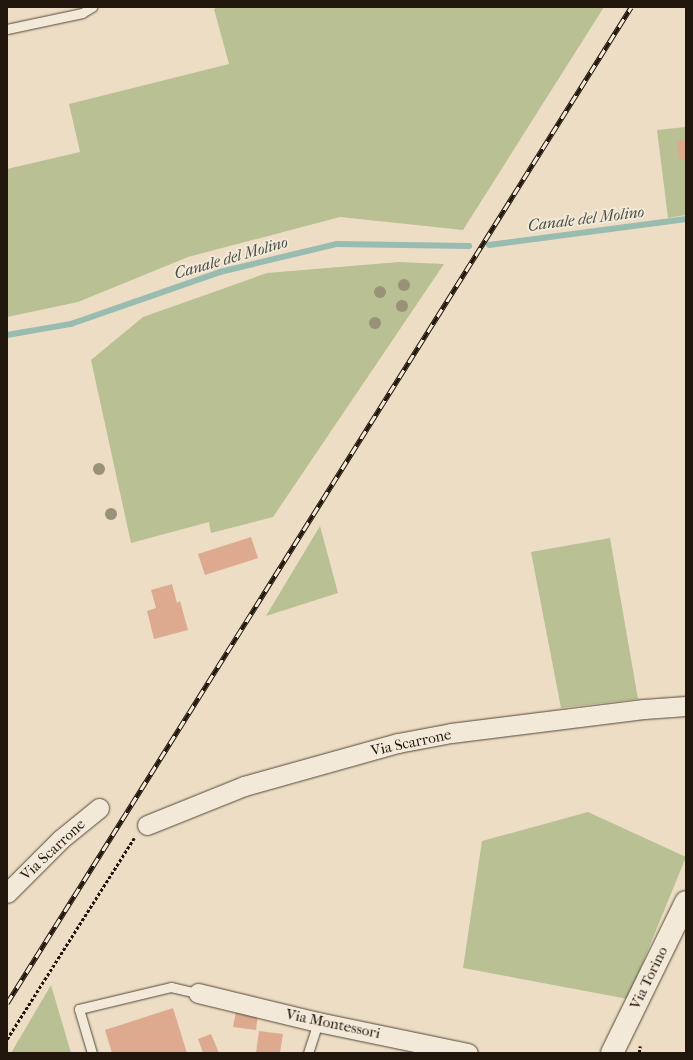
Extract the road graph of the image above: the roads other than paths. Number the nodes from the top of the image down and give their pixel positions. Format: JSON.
{"nodes":[{"id":1,"x":92,"y":7,"type":"edge"},
{"id":2,"x":7,"y":29,"type":"edge"},
{"id":3,"x":686,"y":706,"type":"edge"},
{"id":4,"x":99,"y":808,"type":"dead end"},
{"id":5,"x":147,"y":825,"type":"road end"},
{"id":6,"x":7,"y":893,"type":"edge"},
{"id":7,"x":686,"y":902,"type":"edge"},
{"id":8,"x":198,"y":993,"type":"joint"},
{"id":9,"x":318,"y":1022,"type":"junction"},
{"id":10,"x":92,"y":1053,"type":"edge"},
{"id":11,"x":308,"y":1053,"type":"edge"},
{"id":12,"x":468,"y":1053,"type":"edge"},
{"id":13,"x":612,"y":1053,"type":"edge"}],
"edges":[{"from":1,"to":2,"type":"lane"},
{"from":3,"to":5,"type":"street","name":"Via Scarrone"},
{"from":4,"to":6,"type":"street","name":"Via Scarrone"},
{"from":7,"to":13,"type":"main road","name":"Via Torino"},
{"from":8,"to":9,"type":"street","name":"Via Montessori"},
{"from":8,"to":10,"type":"lane"},
{"from":9,"to":11,"type":"lane"},
{"from":9,"to":12,"type":"street","name":"Via Montessori"}]}
